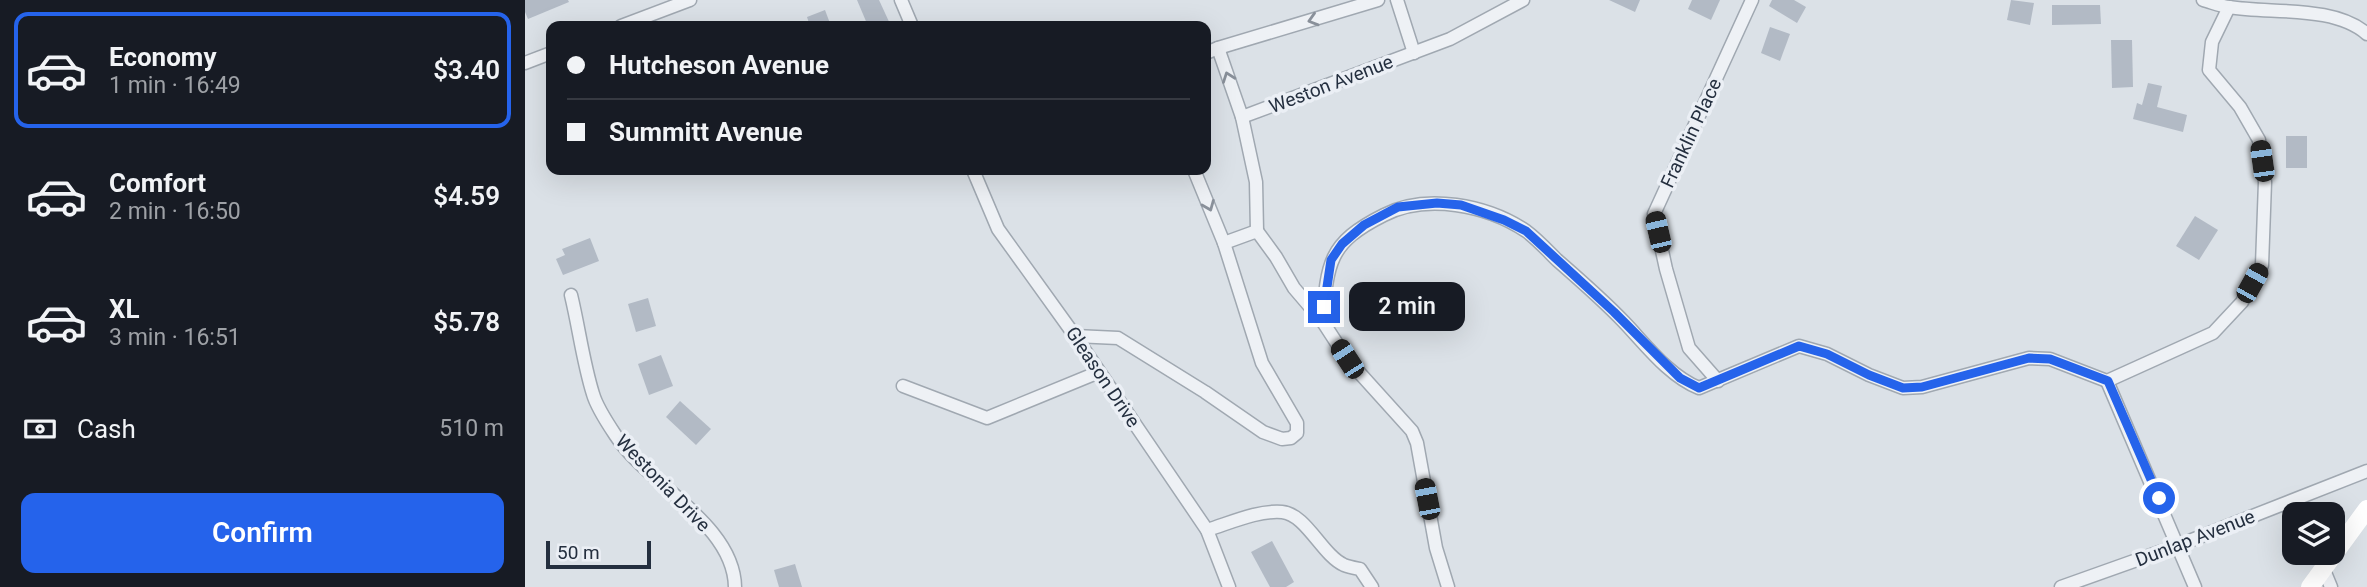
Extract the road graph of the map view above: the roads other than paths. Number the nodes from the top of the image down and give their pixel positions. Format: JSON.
{"nodes":[{"id":1,"x":690,"y":0,"type":"edge"},
{"id":2,"x":901,"y":0,"type":"edge"},
{"id":3,"x":1378,"y":0,"type":"edge"},
{"id":4,"x":1397,"y":0,"type":"edge"},
{"id":5,"x":1523,"y":0,"type":"edge"},
{"id":6,"x":1752,"y":0,"type":"edge"},
{"id":7,"x":2203,"y":0,"type":"edge"},
{"id":8,"x":2228,"y":7,"type":"junction"},
{"id":9,"x":634,"y":21,"type":"edge"},
{"id":10,"x":910,"y":21,"type":"edge"},
{"id":11,"x":2367,"y":34,"type":"edge"},
{"id":12,"x":1212,"y":51,"type":"edge"},
{"id":13,"x":1414,"y":53,"type":"junction"},
{"id":14,"x":546,"y":55,"type":"edge"},
{"id":15,"x":525,"y":63,"type":"edge"},
{"id":16,"x":1242,"y":117,"type":"junction"},
{"id":17,"x":975,"y":175,"type":"edge"},
{"id":18,"x":1196,"y":175,"type":"edge"},
{"id":19,"x":1257,"y":231,"type":"junction"},
{"id":20,"x":1224,"y":243,"type":"junction"},
{"id":21,"x":571,"y":295,"type":"dead end"},
{"id":22,"x":1323,"y":322,"type":"junction"},
{"id":23,"x":1075,"y":336,"type":"junction"},
{"id":24,"x":1098,"y":372,"type":"junction"},
{"id":25,"x":1718,"y":381,"type":"junction"},
{"id":26,"x":2108,"y":381,"type":"junction"},
{"id":27,"x":903,"y":386,"type":"dead end"},
{"id":28,"x":2367,"y":471,"type":"edge"},
{"id":29,"x":2367,"y":509,"type":"edge"},
{"id":30,"x":1207,"y":530,"type":"junction"},
{"id":31,"x":2179,"y":545,"type":"junction"},
{"id":32,"x":2328,"y":579,"type":"edge"},
{"id":33,"x":735,"y":587,"type":"edge"},
{"id":34,"x":1229,"y":587,"type":"edge"},
{"id":35,"x":1372,"y":587,"type":"edge"},
{"id":36,"x":1448,"y":587,"type":"edge"},
{"id":37,"x":2061,"y":587,"type":"edge"},
{"id":38,"x":2195,"y":587,"type":"edge"},
{"id":39,"x":2310,"y":587,"type":"edge"}],
"edges":[{"from":1,"to":9,"type":"street"},
{"from":2,"to":10,"type":"street"},
{"from":3,"to":12,"type":"street","one_way":true},
{"from":4,"to":13,"type":"street"},
{"from":5,"to":13,"type":"street","name":"Weston Avenue"},
{"from":6,"to":25,"type":"street","name":"Franklin Place"},
{"from":7,"to":8,"type":"street"},
{"from":8,"to":11,"type":"street"},
{"from":8,"to":26,"type":"street"},
{"from":16,"to":12,"type":"street","one_way":true},
{"from":13,"to":16,"type":"street","name":"Weston Avenue"},
{"from":14,"to":15,"type":"street"},
{"from":16,"to":19,"type":"street"},
{"from":17,"to":23,"type":"street","name":"Gleason Drive"},
{"from":18,"to":20,"type":"street","one_way":true},
{"from":19,"to":20,"type":"street"},
{"from":19,"to":22,"type":"street"},
{"from":20,"to":23,"type":"street"},
{"from":21,"to":33,"type":"street","name":"Westonia Drive"},
{"from":22,"to":25,"type":"street"},
{"from":22,"to":36,"type":"street"},
{"from":23,"to":24,"type":"street","name":"Gleason Drive"},
{"from":24,"to":27,"type":"street"},
{"from":24,"to":30,"type":"street","name":"Gleason Drive"},
{"from":25,"to":26,"type":"street"},
{"from":26,"to":31,"type":"street"},
{"from":28,"to":31,"type":"street","name":"Dunlap Avenue"},
{"from":29,"to":32,"type":"street"},
{"from":30,"to":34,"type":"street","name":"Gleason Drive"},
{"from":30,"to":35,"type":"street"},
{"from":31,"to":37,"type":"street","name":"Dunlap Avenue"},
{"from":31,"to":38,"type":"street"},
{"from":32,"to":39,"type":"street"}]}
